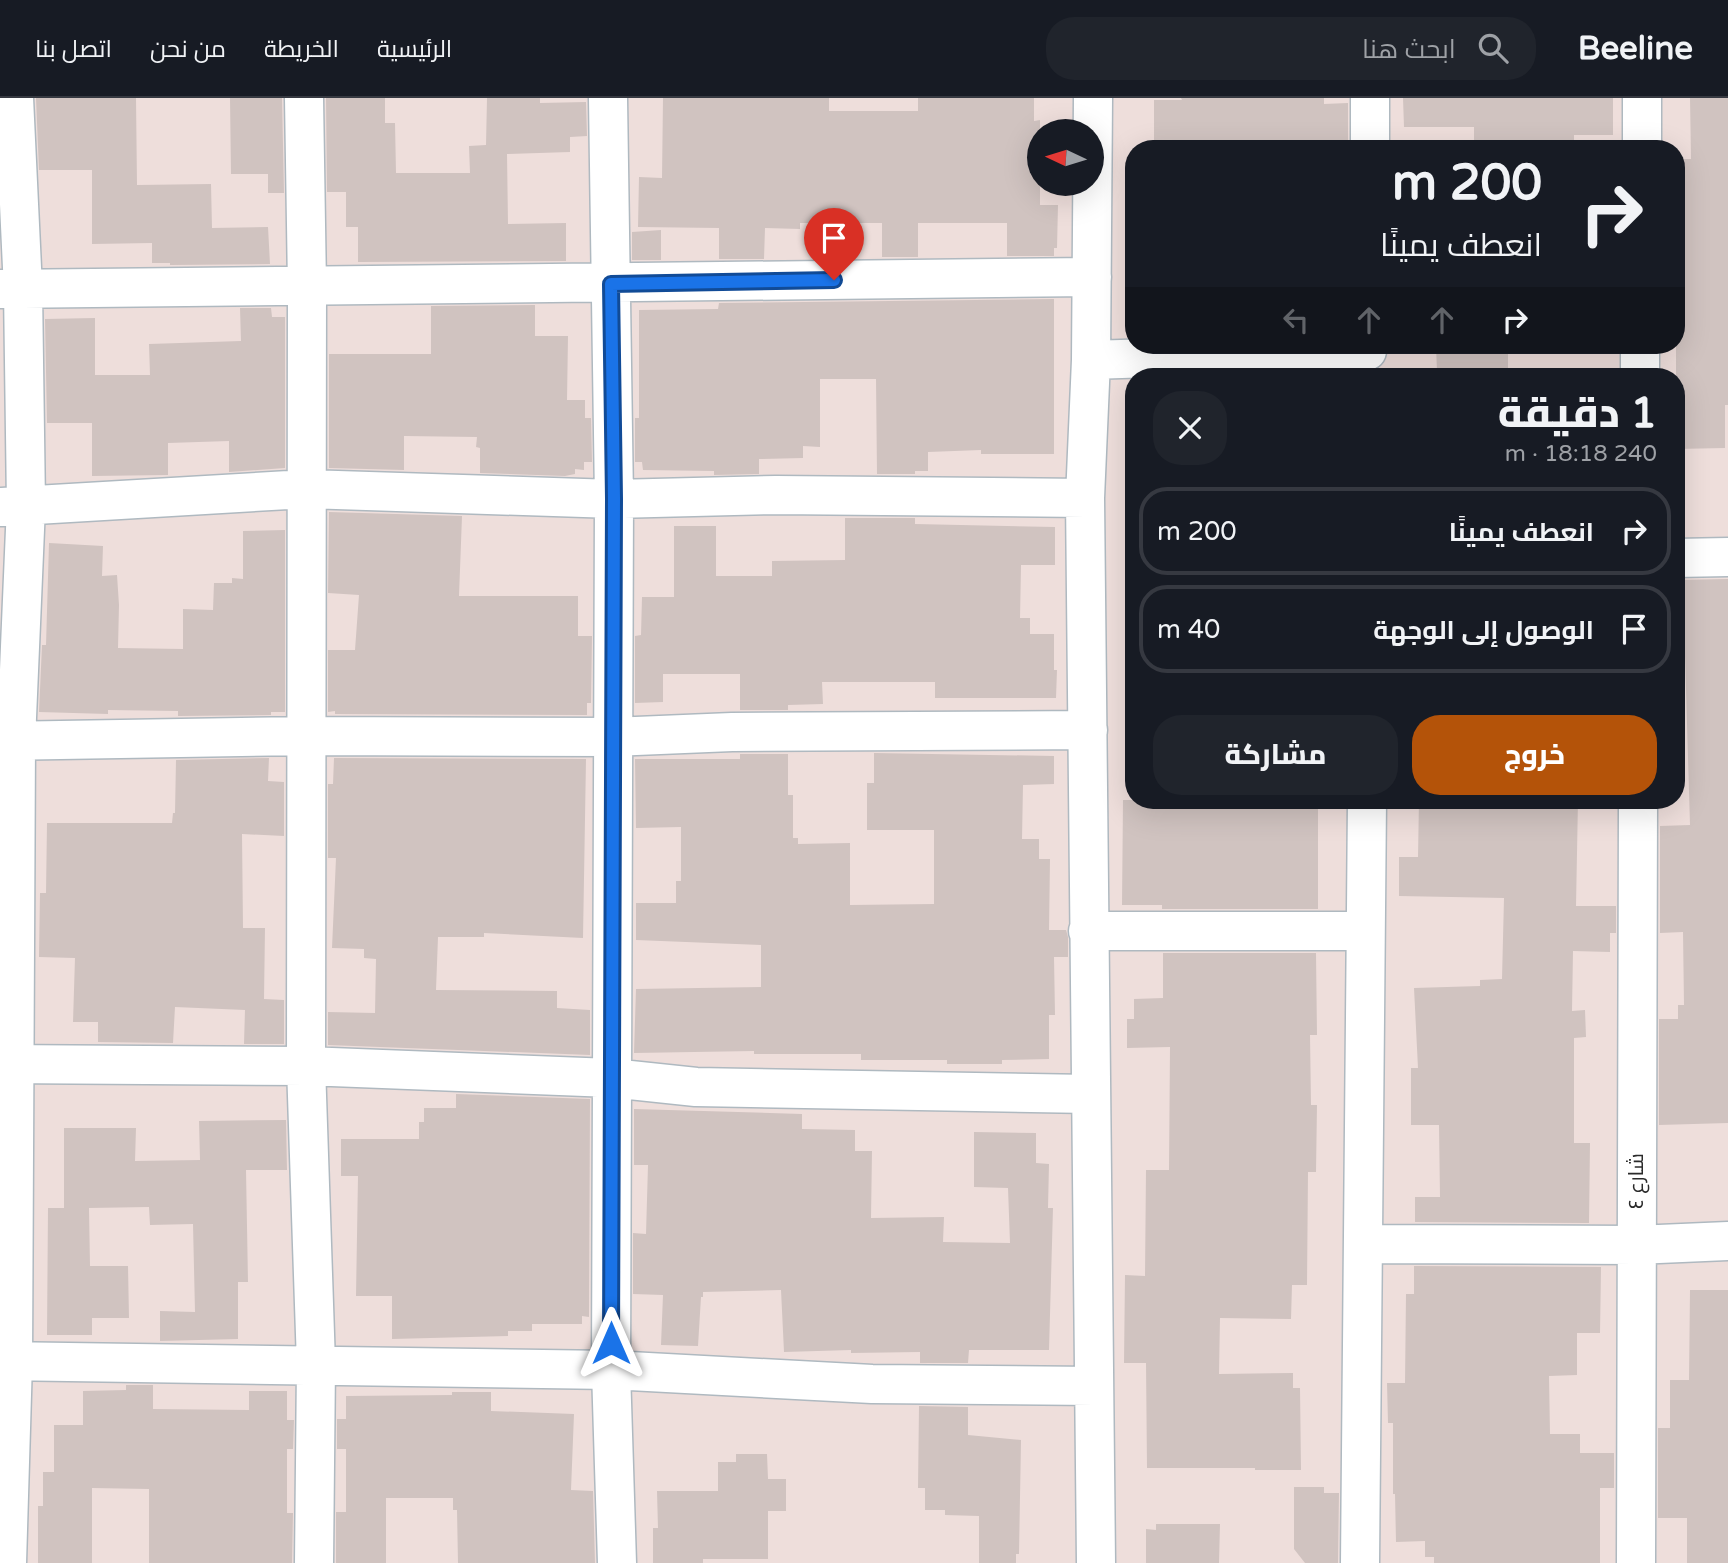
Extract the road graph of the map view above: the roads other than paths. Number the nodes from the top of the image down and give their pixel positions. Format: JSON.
{"nodes":[{"id":1,"x":14,"y":98,"type":"edge"},
{"id":2,"x":304,"y":98,"type":"edge"},
{"id":3,"x":608,"y":98,"type":"edge"},
{"id":4,"x":1093,"y":98,"type":"edge"},
{"id":5,"x":1370,"y":98,"type":"edge"},
{"id":6,"x":1642,"y":98,"type":"edge"},
{"id":7,"x":1370,"y":140,"type":"edge"},
{"id":8,"x":1642,"y":140,"type":"edge"},
{"id":9,"x":1092,"y":277,"type":"junction"},
{"id":10,"x":611,"y":284,"type":"junction"},
{"id":11,"x":307,"y":287,"type":"junction"},
{"id":12,"x":12,"y":289,"type":"edge"},
{"id":13,"x":1368,"y":357,"type":"edge"},
{"id":14,"x":1091,"y":360,"type":"junction"},
{"id":15,"x":306,"y":489,"type":"junction"},
{"id":16,"x":1086,"y":498,"type":"junction"},
{"id":17,"x":614,"y":499,"type":"junction"},
{"id":18,"x":13,"y":506,"type":"edge"},
{"id":19,"x":1728,"y":557,"type":"edge"},
{"id":20,"x":1685,"y":558,"type":"edge"},
{"id":21,"x":1088,"y":730,"type":"junction"},
{"id":22,"x":306,"y":736,"type":"junction"},
{"id":23,"x":612,"y":737,"type":"junction"},
{"id":24,"x":8,"y":741,"type":"edge"},
{"id":25,"x":1367,"y":809,"type":"edge"},
{"id":26,"x":1638,"y":809,"type":"edge"},
{"id":27,"x":1088,"y":931,"type":"junction"},
{"id":28,"x":1365,"y":931,"type":"junction"},
{"id":29,"x":7,"y":1064,"type":"edge"},
{"id":30,"x":306,"y":1066,"type":"junction"},
{"id":31,"x":611,"y":1078,"type":"junction"},
{"id":32,"x":1090,"y":1094,"type":"junction"},
{"id":33,"x":1728,"y":1241,"type":"edge"},
{"id":34,"x":1364,"y":1244,"type":"junction"},
{"id":35,"x":1636,"y":1245,"type":"junction"},
{"id":36,"x":6,"y":1361,"type":"edge"},
{"id":37,"x":316,"y":1364,"type":"junction"},
{"id":38,"x":611,"y":1370,"type":"junction"},
{"id":39,"x":1094,"y":1386,"type":"junction"},
{"id":40,"x":7,"y":1563,"type":"edge"},
{"id":41,"x":314,"y":1563,"type":"edge"},
{"id":42,"x":617,"y":1563,"type":"edge"},
{"id":43,"x":1096,"y":1563,"type":"edge"},
{"id":44,"x":1360,"y":1563,"type":"edge"},
{"id":45,"x":1636,"y":1563,"type":"edge"}],
"edges":[{"from":1,"to":12,"type":"street"},
{"from":2,"to":11,"type":"street"},
{"from":3,"to":10,"type":"street"},
{"from":4,"to":9,"type":"street"},
{"from":5,"to":7,"type":"street"},
{"from":6,"to":8,"type":"street"},
{"from":9,"to":10,"type":"street"},
{"from":9,"to":14,"type":"street"},
{"from":10,"to":11,"type":"street"},
{"from":10,"to":17,"type":"street"},
{"from":11,"to":12,"type":"street"},
{"from":11,"to":15,"type":"street"},
{"from":12,"to":18,"type":"street"},
{"from":13,"to":14,"type":"street"},
{"from":14,"to":16,"type":"street"},
{"from":15,"to":17,"type":"street"},
{"from":15,"to":18,"type":"street"},
{"from":15,"to":22,"type":"street"},
{"from":16,"to":17,"type":"street"},
{"from":16,"to":21,"type":"street"},
{"from":17,"to":23,"type":"street"},
{"from":18,"to":24,"type":"street"},
{"from":19,"to":20,"type":"street"},
{"from":21,"to":23,"type":"street"},
{"from":21,"to":27,"type":"street"},
{"from":22,"to":23,"type":"street"},
{"from":22,"to":24,"type":"street"},
{"from":22,"to":30,"type":"street"},
{"from":23,"to":31,"type":"street"},
{"from":24,"to":29,"type":"street"},
{"from":25,"to":28,"type":"street"},
{"from":26,"to":35,"type":"street","name":"شارع ٤"},
{"from":27,"to":28,"type":"street"},
{"from":27,"to":32,"type":"street"},
{"from":28,"to":34,"type":"street"},
{"from":29,"to":30,"type":"street"},
{"from":29,"to":36,"type":"street"},
{"from":30,"to":31,"type":"street"},
{"from":30,"to":37,"type":"street"},
{"from":31,"to":32,"type":"street"},
{"from":31,"to":38,"type":"street"},
{"from":32,"to":39,"type":"street"},
{"from":33,"to":35,"type":"street"},
{"from":34,"to":35,"type":"street"},
{"from":34,"to":44,"type":"street"},
{"from":35,"to":45,"type":"street","name":"شارع ٤"},
{"from":36,"to":37,"type":"street"},
{"from":36,"to":40,"type":"street"},
{"from":37,"to":38,"type":"street"},
{"from":37,"to":41,"type":"street"},
{"from":38,"to":39,"type":"street"},
{"from":38,"to":42,"type":"street"},
{"from":39,"to":43,"type":"street"}]}
